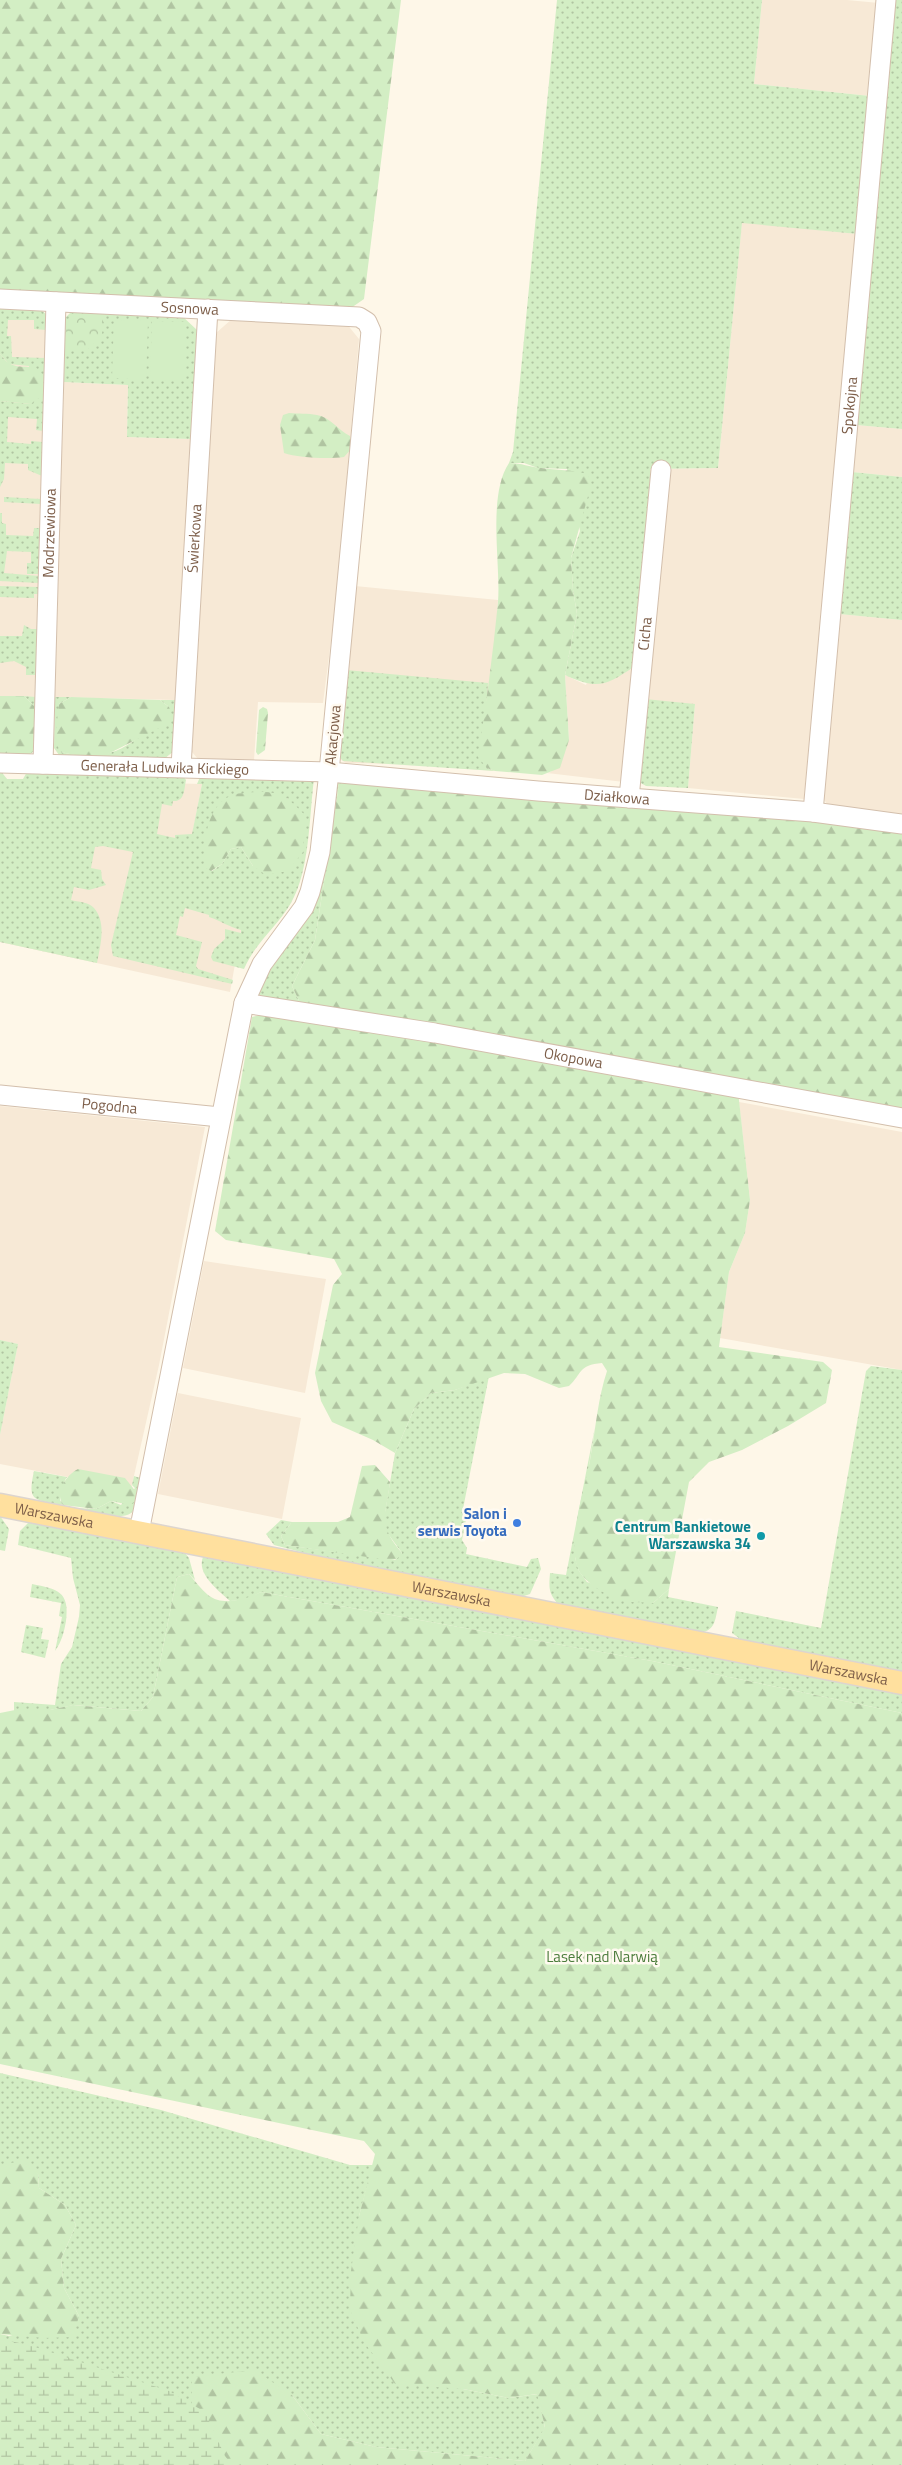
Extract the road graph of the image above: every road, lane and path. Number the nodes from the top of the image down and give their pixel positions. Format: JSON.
{"nodes":[{"id":1,"x":886,"y":0,"type":"edge"},
{"id":2,"x":0,"y":299,"type":"edge"},
{"id":3,"x":56,"y":302,"type":"junction"},
{"id":4,"x":208,"y":309,"type":"junction"},
{"id":5,"x":371,"y":331,"type":"joint"},
{"id":6,"x":661,"y":470,"type":"dead end"},
{"id":7,"x":0,"y":763,"type":"edge"},
{"id":8,"x":43,"y":764,"type":"junction"},
{"id":9,"x":181,"y":767,"type":"junction"},
{"id":10,"x":329,"y":772,"type":"junction"},
{"id":11,"x":630,"y":798,"type":"junction"},
{"id":12,"x":813,"y":812,"type":"junction"},
{"id":13,"x":902,"y":824,"type":"edge"},
{"id":14,"x":244,"y":1003,"type":"junction"},
{"id":15,"x":0,"y":1095,"type":"edge"},
{"id":16,"x":220,"y":1117,"type":"junction"},
{"id":17,"x":902,"y":1118,"type":"edge"},
{"id":18,"x":0,"y":1506,"type":"edge"},
{"id":19,"x":139,"y":1532,"type":"junction"},
{"id":20,"x":902,"y":1683,"type":"edge"}],
"edges":[{"from":1,"to":12,"type":"street","name":"Spokojna"},
{"from":2,"to":3,"type":"street","name":"Sosnowa"},
{"from":3,"to":4,"type":"street","name":"Sosnowa"},
{"from":3,"to":8,"type":"street","name":"Modrzewiowa"},
{"from":4,"to":5,"type":"street","name":"Sosnowa"},
{"from":4,"to":9,"type":"street","name":"Świerkowa"},
{"from":5,"to":10,"type":"street","name":"Akacjowa"},
{"from":6,"to":11,"type":"street","name":"Cicha"},
{"from":7,"to":8,"type":"street","name":"Generała Ludwika Kickiego"},
{"from":8,"to":9,"type":"street","name":"Generała Ludwika Kickiego"},
{"from":9,"to":10,"type":"street","name":"Generała Ludwika Kickiego"},
{"from":10,"to":11,"type":"street","name":"Działkowa"},
{"from":10,"to":14,"type":"street","name":"Akacjowa"},
{"from":11,"to":12,"type":"street","name":"Działkowa"},
{"from":12,"to":13,"type":"street","name":"Działkowa"},
{"from":14,"to":16,"type":"street","name":"Akacjowa"},
{"from":14,"to":17,"type":"street","name":"Okopowa"},
{"from":15,"to":16,"type":"street","name":"Pogodna"},
{"from":16,"to":19,"type":"street","name":"Akacjowa"},
{"from":18,"to":19,"type":"main road","name":"Warszawska"},
{"from":19,"to":20,"type":"main road","name":"Warszawska"}]}
